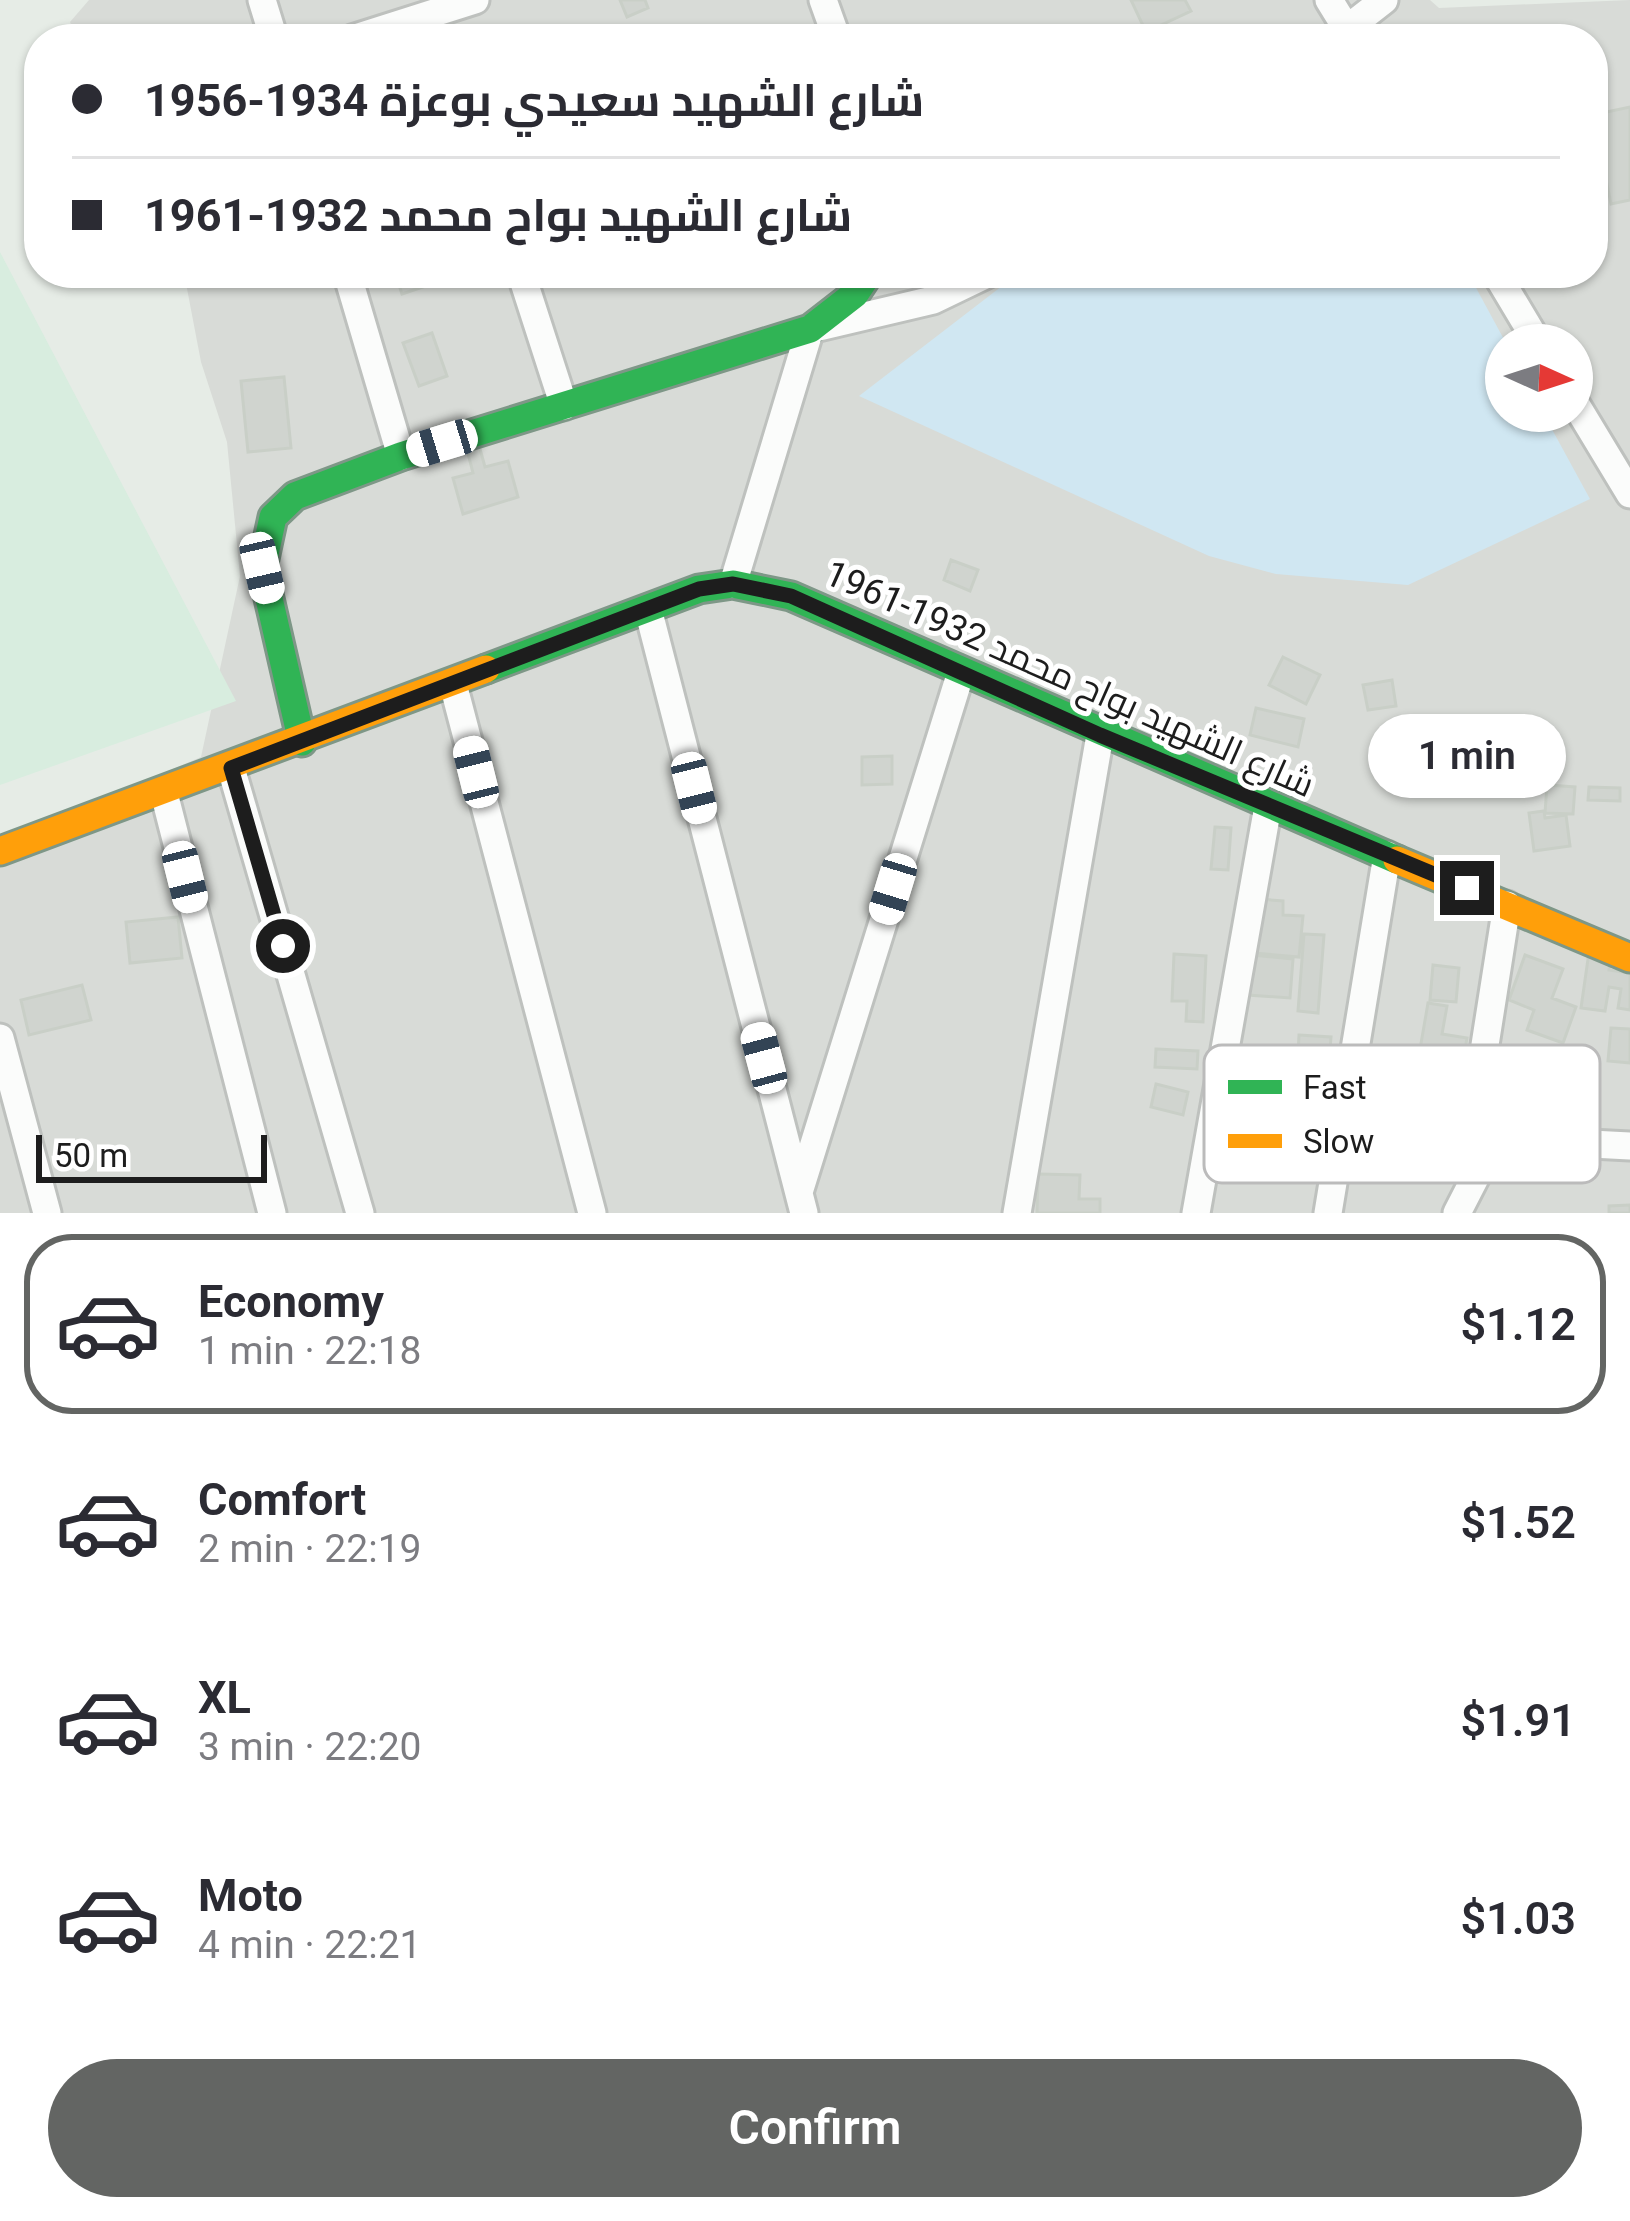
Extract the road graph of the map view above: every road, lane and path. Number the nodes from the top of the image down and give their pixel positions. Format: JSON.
{"nodes":[{"id":1,"x":476,"y":0,"type":"edge"},
{"id":2,"x":1384,"y":0,"type":"edge"},
{"id":3,"x":400,"y":24,"type":"edge"},
{"id":4,"x":1358,"y":24,"type":"edge"},
{"id":5,"x":351,"y":288,"type":"edge"},
{"id":6,"x":526,"y":288,"type":"edge"},
{"id":7,"x":859,"y":288,"type":"edge"},
{"id":8,"x":958,"y":288,"type":"edge"},
{"id":9,"x":1505,"y":288,"type":"edge"},
{"id":10,"x":1527,"y":324,"type":"edge"},
{"id":11,"x":810,"y":329,"type":"junction"},
{"id":12,"x":564,"y":406,"type":"junction"},
{"id":13,"x":1593,"y":432,"type":"edge"},
{"id":14,"x":401,"y":456,"type":"junction"},
{"id":15,"x":1630,"y":494,"type":"edge"},
{"id":16,"x":733,"y":584,"type":"junction"},
{"id":17,"x":648,"y":609,"type":"junction"},
{"id":18,"x":961,"y":672,"type":"junction"},
{"id":19,"x":453,"y":684,"type":"junction"},
{"id":20,"x":1100,"y":735,"type":"junction"},
{"id":21,"x":302,"y":742,"type":"junction"},
{"id":22,"x":231,"y":768,"type":"junction"},
{"id":23,"x":164,"y":793,"type":"junction"},
{"id":24,"x":1268,"y":806,"type":"junction"},
{"id":25,"x":0,"y":851,"type":"edge"},
{"id":26,"x":1387,"y":855,"type":"junction"},
{"id":27,"x":1507,"y":904,"type":"junction"},
{"id":28,"x":1630,"y":958,"type":"edge"},
{"id":29,"x":0,"y":1038,"type":"edge"},
{"id":30,"x":1226,"y":1045,"type":"edge"},
{"id":31,"x":1355,"y":1045,"type":"edge"},
{"id":32,"x":1492,"y":1045,"type":"edge"},
{"id":33,"x":1600,"y":1144,"type":"edge"},
{"id":34,"x":1630,"y":1146,"type":"edge"},
{"id":35,"x":1204,"y":1169,"type":"edge"},
{"id":36,"x":1333,"y":1183,"type":"edge"},
{"id":37,"x":1467,"y":1183,"type":"edge"},
{"id":38,"x":801,"y":1203,"type":"edge"},
{"id":39,"x":47,"y":1213,"type":"edge"},
{"id":40,"x":272,"y":1213,"type":"edge"},
{"id":41,"x":360,"y":1213,"type":"edge"},
{"id":42,"x":592,"y":1213,"type":"edge"},
{"id":43,"x":1017,"y":1213,"type":"edge"},
{"id":44,"x":1196,"y":1213,"type":"edge"},
{"id":45,"x":1328,"y":1213,"type":"edge"},
{"id":46,"x":1457,"y":1213,"type":"edge"}],
"edges":[{"from":1,"to":3,"type":"street"},
{"from":2,"to":4,"type":"street"},
{"from":5,"to":14,"type":"street"},
{"from":6,"to":12,"type":"street"},
{"from":7,"to":11,"type":"street"},
{"from":8,"to":11,"type":"street"},
{"from":9,"to":10,"type":"street"},
{"from":11,"to":12,"type":"street"},
{"from":11,"to":16,"type":"street"},
{"from":12,"to":14,"type":"street"},
{"from":13,"to":15,"type":"street"},
{"from":14,"to":21,"type":"street"},
{"from":16,"to":17,"type":"street","name":"شارع الشهيد بواح محمد 1932-1961"},
{"from":16,"to":18,"type":"street","name":"شارع الشهيد بواح محمد 1932-1961"},
{"from":17,"to":19,"type":"street","name":"شارع الشهيد بواح محمد 1932-1961"},
{"from":17,"to":38,"type":"street"},
{"from":18,"to":20,"type":"street","name":"شارع الشهيد بواح محمد 1932-1961"},
{"from":18,"to":38,"type":"street"},
{"from":19,"to":21,"type":"street","name":"شارع الشهيد بواح محمد 1932-1961"},
{"from":19,"to":42,"type":"street"},
{"from":20,"to":24,"type":"street","name":"شارع الشهيد بواح محمد 1932-1961"},
{"from":20,"to":43,"type":"street"},
{"from":21,"to":22,"type":"street","name":"شارع الشهيد بواح محمد 1932-1961"},
{"from":22,"to":23,"type":"street","name":"شارع الشهيد بواح محمد 1932-1961"},
{"from":22,"to":41,"type":"street"},
{"from":23,"to":25,"type":"street","name":"شارع الشهيد بواح محمد 1932-1961"},
{"from":23,"to":40,"type":"street"},
{"from":24,"to":26,"type":"street","name":"شارع الشهيد بواح محمد 1932-1961"},
{"from":24,"to":30,"type":"street"},
{"from":26,"to":27,"type":"street","name":"شارع الشهيد بواح محمد 1932-1961"},
{"from":26,"to":31,"type":"street"},
{"from":27,"to":28,"type":"street","name":"شارع الشهيد بواح محمد 1932-1961"},
{"from":27,"to":32,"type":"street"},
{"from":29,"to":39,"type":"street"},
{"from":33,"to":34,"type":"street"},
{"from":35,"to":44,"type":"street"},
{"from":36,"to":45,"type":"street"},
{"from":37,"to":46,"type":"street"}]}
